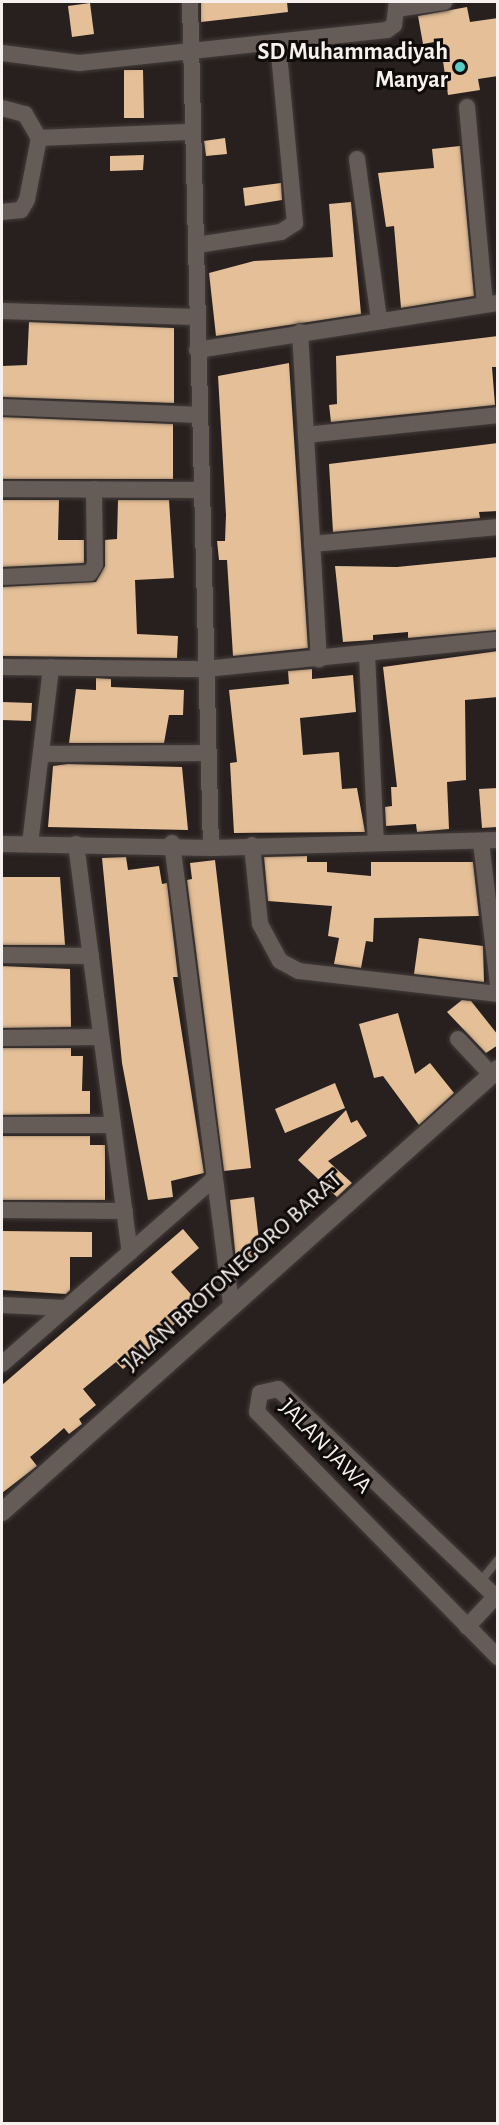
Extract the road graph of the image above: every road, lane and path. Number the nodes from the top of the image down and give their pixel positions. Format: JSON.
{"nodes":[{"id":1,"x":190,"y":2,"type":"edge"},
{"id":2,"x":444,"y":2,"type":"edge"},
{"id":3,"x":397,"y":5,"type":"edge"},
{"id":4,"x":278,"y":44,"type":"junction"},
{"id":5,"x":2,"y":53,"type":"edge"},
{"id":6,"x":188,"y":55,"type":"junction"},
{"id":7,"x":467,"y":107,"type":"dead end"},
{"id":8,"x":2,"y":108,"type":"edge"},
{"id":9,"x":191,"y":132,"type":"junction"},
{"id":10,"x":39,"y":138,"type":"junction"},
{"id":11,"x":357,"y":159,"type":"dead end"},
{"id":12,"x":2,"y":212,"type":"edge"},
{"id":13,"x":197,"y":245,"type":"junction"},
{"id":14,"x":491,"y":303,"type":"edge"},
{"id":15,"x":2,"y":311,"type":"edge"},
{"id":16,"x":196,"y":317,"type":"junction"},
{"id":17,"x":379,"y":319,"type":"junction"},
{"id":18,"x":300,"y":332,"type":"junction"},
{"id":19,"x":197,"y":350,"type":"junction"},
{"id":20,"x":2,"y":407,"type":"edge"},
{"id":21,"x":498,"y":415,"type":"edge"},
{"id":22,"x":199,"y":416,"type":"junction"},
{"id":23,"x":306,"y":435,"type":"junction"},
{"id":24,"x":2,"y":489,"type":"edge"},
{"id":25,"x":94,"y":489,"type":"junction"},
{"id":26,"x":201,"y":490,"type":"junction"},
{"id":27,"x":498,"y":527,"type":"edge"},
{"id":28,"x":312,"y":544,"type":"junction"},
{"id":29,"x":2,"y":577,"type":"edge"},
{"id":30,"x":498,"y":640,"type":"edge"},
{"id":31,"x":367,"y":655,"type":"junction"},
{"id":32,"x":319,"y":659,"type":"junction"},
{"id":33,"x":2,"y":667,"type":"edge"},
{"id":34,"x":51,"y":667,"type":"junction"},
{"id":35,"x":205,"y":669,"type":"junction"},
{"id":36,"x":205,"y":753,"type":"junction"},
{"id":37,"x":41,"y":754,"type":"junction"},
{"id":38,"x":489,"y":841,"type":"edge"},
{"id":39,"x":172,"y":843,"type":"junction"},
{"id":40,"x":376,"y":843,"type":"junction"},
{"id":41,"x":2,"y":844,"type":"edge"},
{"id":42,"x":30,"y":844,"type":"junction"},
{"id":43,"x":76,"y":844,"type":"junction"},
{"id":44,"x":252,"y":845,"type":"junction"},
{"id":45,"x":211,"y":848,"type":"junction"},
{"id":46,"x":2,"y":955,"type":"edge"},
{"id":47,"x":91,"y":956,"type":"junction"},
{"id":48,"x":498,"y":985,"type":"edge"},
{"id":49,"x":498,"y":994,"type":"edge"},
{"id":50,"x":101,"y":1037,"type":"junction"},
{"id":51,"x":2,"y":1038,"type":"edge"},
{"id":52,"x":458,"y":1039,"type":"dead end"},
{"id":53,"x":494,"y":1072,"type":"edge"},
{"id":54,"x":2,"y":1125,"type":"edge"},
{"id":55,"x":113,"y":1125,"type":"junction"},
{"id":56,"x":213,"y":1179,"type":"junction"},
{"id":57,"x":2,"y":1210,"type":"edge"},
{"id":58,"x":125,"y":1211,"type":"junction"},
{"id":59,"x":130,"y":1252,"type":"junction"},
{"id":60,"x":2,"y":1305,"type":"edge"},
{"id":61,"x":231,"y":1305,"type":"junction"},
{"id":62,"x":66,"y":1308,"type":"junction"},
{"id":63,"x":2,"y":1364,"type":"edge"},
{"id":64,"x":2,"y":1512,"type":"edge"},
{"id":65,"x":498,"y":1560,"type":"edge"},
{"id":66,"x":480,"y":1582,"type":"junction"},
{"id":67,"x":496,"y":1598,"type":"edge"},
{"id":68,"x":467,"y":1627,"type":"junction"},
{"id":69,"x":498,"y":1657,"type":"edge"}],
"edges":[{"from":1,"to":6,"type":"street"},
{"from":2,"to":3,"type":"street"},
{"from":3,"to":4,"type":"street"},
{"from":4,"to":6,"type":"street"},
{"from":4,"to":13,"type":"street"},
{"from":5,"to":6,"type":"street"},
{"from":6,"to":9,"type":"street"},
{"from":7,"to":14,"type":"street"},
{"from":8,"to":10,"type":"street"},
{"from":9,"to":10,"type":"street"},
{"from":9,"to":13,"type":"street"},
{"from":10,"to":12,"type":"street"},
{"from":11,"to":17,"type":"street"},
{"from":13,"to":16,"type":"street"},
{"from":14,"to":17,"type":"street"},
{"from":15,"to":16,"type":"street"},
{"from":16,"to":19,"type":"street"},
{"from":17,"to":18,"type":"street"},
{"from":18,"to":19,"type":"street"},
{"from":18,"to":23,"type":"street"},
{"from":19,"to":22,"type":"street"},
{"from":20,"to":22,"type":"street"},
{"from":21,"to":23,"type":"street"},
{"from":22,"to":26,"type":"street"},
{"from":23,"to":28,"type":"street"},
{"from":24,"to":25,"type":"street"},
{"from":25,"to":26,"type":"street"},
{"from":25,"to":29,"type":"street"},
{"from":26,"to":35,"type":"street"},
{"from":27,"to":28,"type":"street"},
{"from":28,"to":32,"type":"street"},
{"from":30,"to":31,"type":"street"},
{"from":31,"to":32,"type":"street"},
{"from":31,"to":40,"type":"street"},
{"from":32,"to":35,"type":"street"},
{"from":33,"to":34,"type":"street"},
{"from":34,"to":35,"type":"street"},
{"from":34,"to":37,"type":"street"},
{"from":35,"to":36,"type":"street"},
{"from":36,"to":37,"type":"street"},
{"from":36,"to":45,"type":"street"},
{"from":37,"to":42,"type":"street"},
{"from":38,"to":40,"type":"street"},
{"from":38,"to":48,"type":"street"},
{"from":39,"to":43,"type":"street"},
{"from":39,"to":45,"type":"street"},
{"from":39,"to":56,"type":"street"},
{"from":40,"to":44,"type":"street"},
{"from":41,"to":42,"type":"street"},
{"from":42,"to":43,"type":"street"},
{"from":43,"to":47,"type":"street"},
{"from":44,"to":45,"type":"street"},
{"from":44,"to":49,"type":"street"},
{"from":46,"to":47,"type":"street"},
{"from":47,"to":50,"type":"street"},
{"from":50,"to":51,"type":"street"},
{"from":50,"to":55,"type":"street"},
{"from":52,"to":53,"type":"street"},
{"from":53,"to":61,"type":"main road","name":"JALAN BROTONEGORO BARAT"},
{"from":54,"to":55,"type":"street"},
{"from":55,"to":58,"type":"street"},
{"from":56,"to":59,"type":"street"},
{"from":56,"to":61,"type":"street"},
{"from":57,"to":58,"type":"street"},
{"from":58,"to":59,"type":"street"},
{"from":59,"to":62,"type":"street"},
{"from":60,"to":62,"type":"street"},
{"from":61,"to":64,"type":"main road","name":"JALAN BROTONEGORO BARAT"},
{"from":62,"to":63,"type":"street"},
{"from":65,"to":66,"type":"lane"},
{"from":66,"to":67,"type":"street","name":"JALAN JAWA"},
{"from":66,"to":68,"type":"street","name":"JALAN JAWA"},
{"from":67,"to":68,"type":"street"},
{"from":68,"to":69,"type":"street","name":"JALAN JAWA"}]}
